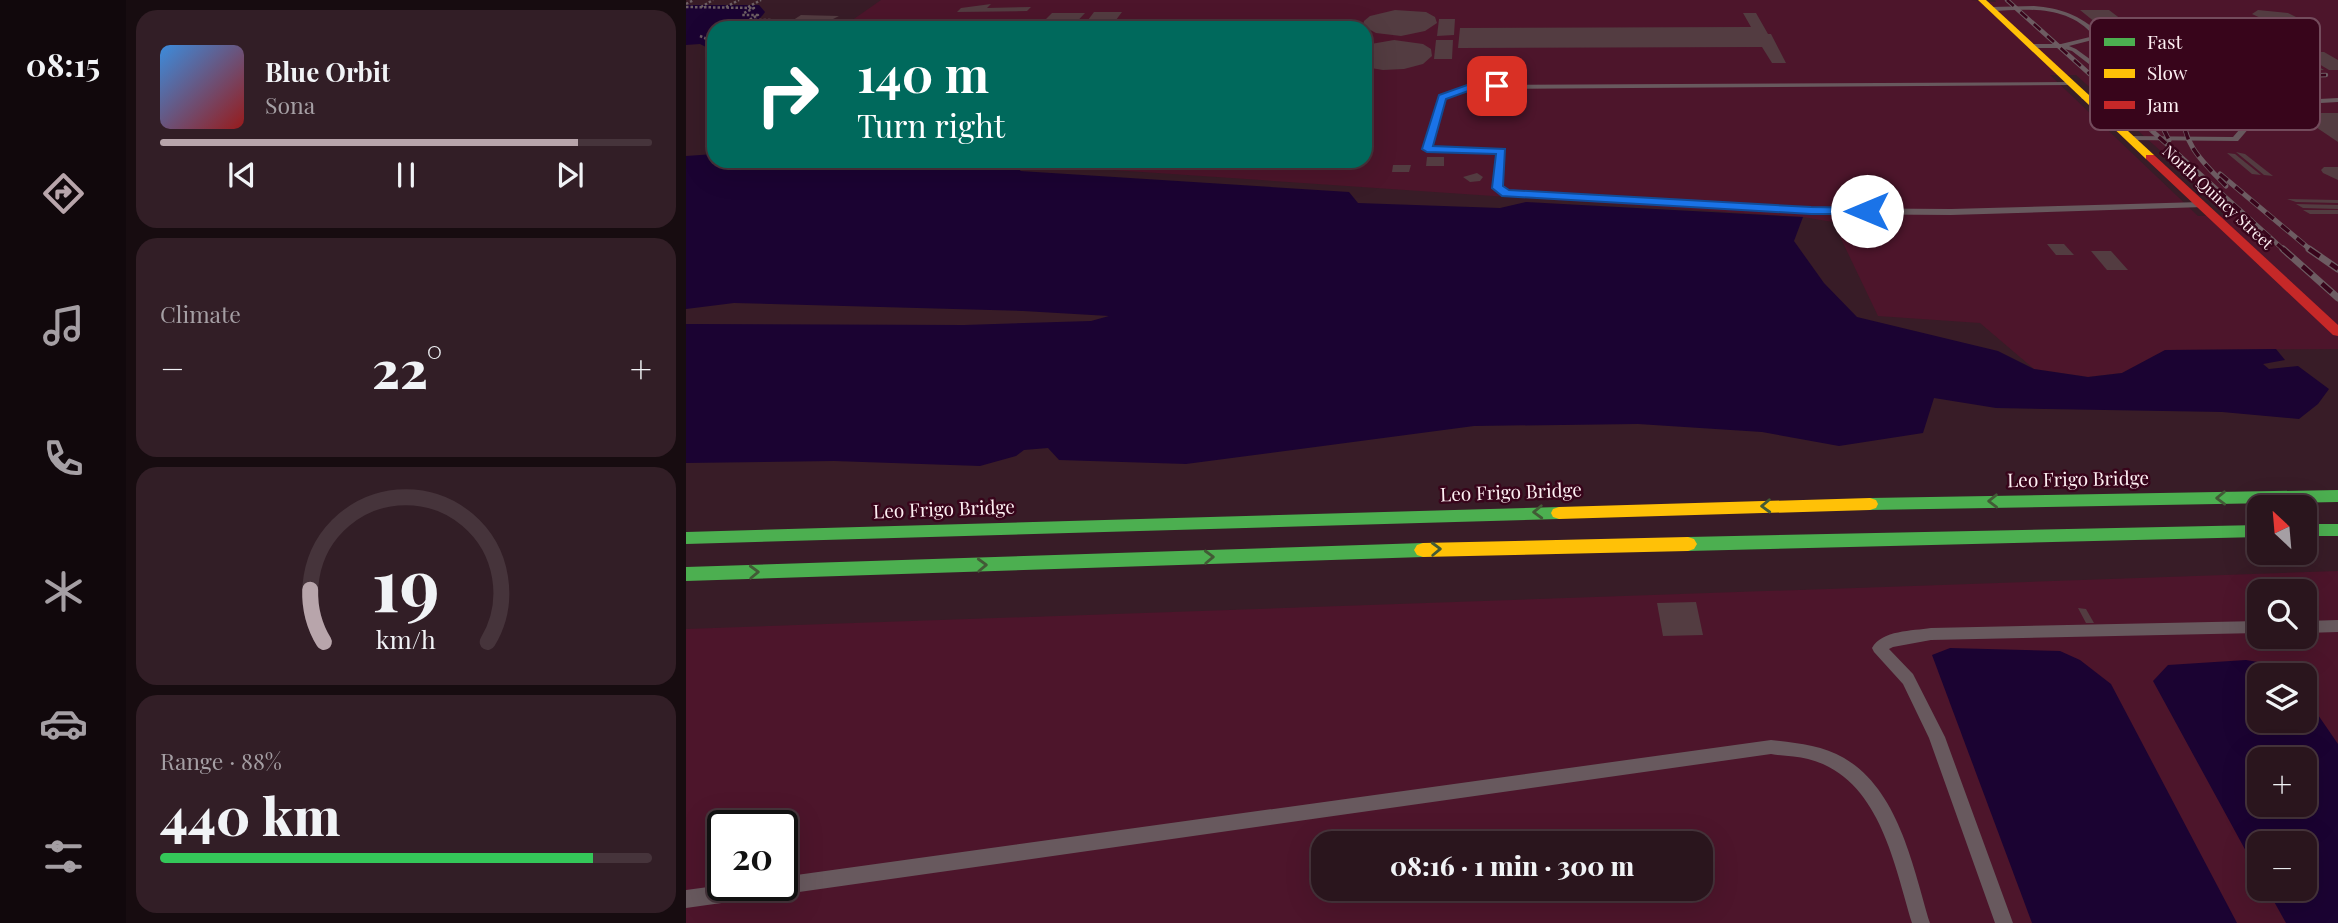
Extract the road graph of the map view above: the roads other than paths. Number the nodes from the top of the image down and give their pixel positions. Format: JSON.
{"nodes":[{"id":1,"x":1987,"y":4,"type":"edge"},
{"id":2,"x":2090,"y":28,"type":"edge"},
{"id":3,"x":2090,"y":41,"type":"edge"},
{"id":4,"x":2031,"y":46,"type":"junction"},
{"id":5,"x":2061,"y":46,"type":"junction"},
{"id":6,"x":2090,"y":62,"type":"edge"},
{"id":7,"x":2072,"y":84,"type":"junction"},
{"id":8,"x":2085,"y":97,"type":"junction"},
{"id":9,"x":2090,"y":97,"type":"edge"},
{"id":10,"x":2338,"y":100,"type":"edge"},
{"id":11,"x":2320,"y":101,"type":"edge"},
{"id":12,"x":2090,"y":102,"type":"edge"},
{"id":13,"x":2120,"y":130,"type":"edge"},
{"id":14,"x":2243,"y":130,"type":"edge"},
{"id":15,"x":2129,"y":138,"type":"junction"},
{"id":16,"x":2202,"y":205,"type":"junction"},
{"id":17,"x":2338,"y":332,"type":"edge"},
{"id":18,"x":2338,"y":496,"type":"edge"},
{"id":19,"x":2317,"y":530,"type":"edge"},
{"id":20,"x":2338,"y":530,"type":"edge"},
{"id":21,"x":2247,"y":531,"type":"edge"},
{"id":22,"x":686,"y":538,"type":"edge"},
{"id":23,"x":686,"y":574,"type":"edge"},
{"id":24,"x":2338,"y":626,"type":"edge"},
{"id":25,"x":2247,"y":627,"type":"edge"},
{"id":26,"x":2317,"y":627,"type":"edge"},
{"id":27,"x":686,"y":899,"type":"edge"},
{"id":28,"x":1921,"y":923,"type":"edge"},
{"id":29,"x":2004,"y":923,"type":"edge"}],
"edges":[{"from":1,"to":2,"type":"lane"},
{"from":1,"to":4,"type":"main road","name":"North Quincy Street"},
{"from":3,"to":5,"type":"lane"},
{"from":4,"to":5,"type":"lane"},
{"from":4,"to":7,"type":"main road","name":"North Quincy Street"},
{"from":5,"to":6,"type":"lane"},
{"from":7,"to":8,"type":"main road","name":"North Quincy Street"},
{"from":7,"to":16,"type":"lane"},
{"from":8,"to":9,"type":"lane"},
{"from":8,"to":12,"type":"main road","name":"North Quincy Street"},
{"from":10,"to":11,"type":"lane"},
{"from":13,"to":15,"type":"main road","name":"North Quincy Street"},
{"from":14,"to":15,"type":"lane"},
{"from":15,"to":16,"type":"main road","name":"North Quincy Street"},
{"from":16,"to":17,"type":"main road","name":"North Quincy Street"},
{"from":18,"to":22,"type":"main road","name":"Leo Frigo Bridge","one_way":true},
{"from":19,"to":20,"type":"main road"},
{"from":23,"to":21,"type":"main road","one_way":true},
{"from":24,"to":26,"type":"lane"},
{"from":25,"to":29,"type":"lane"},
{"from":27,"to":28,"type":"lane"}]}
